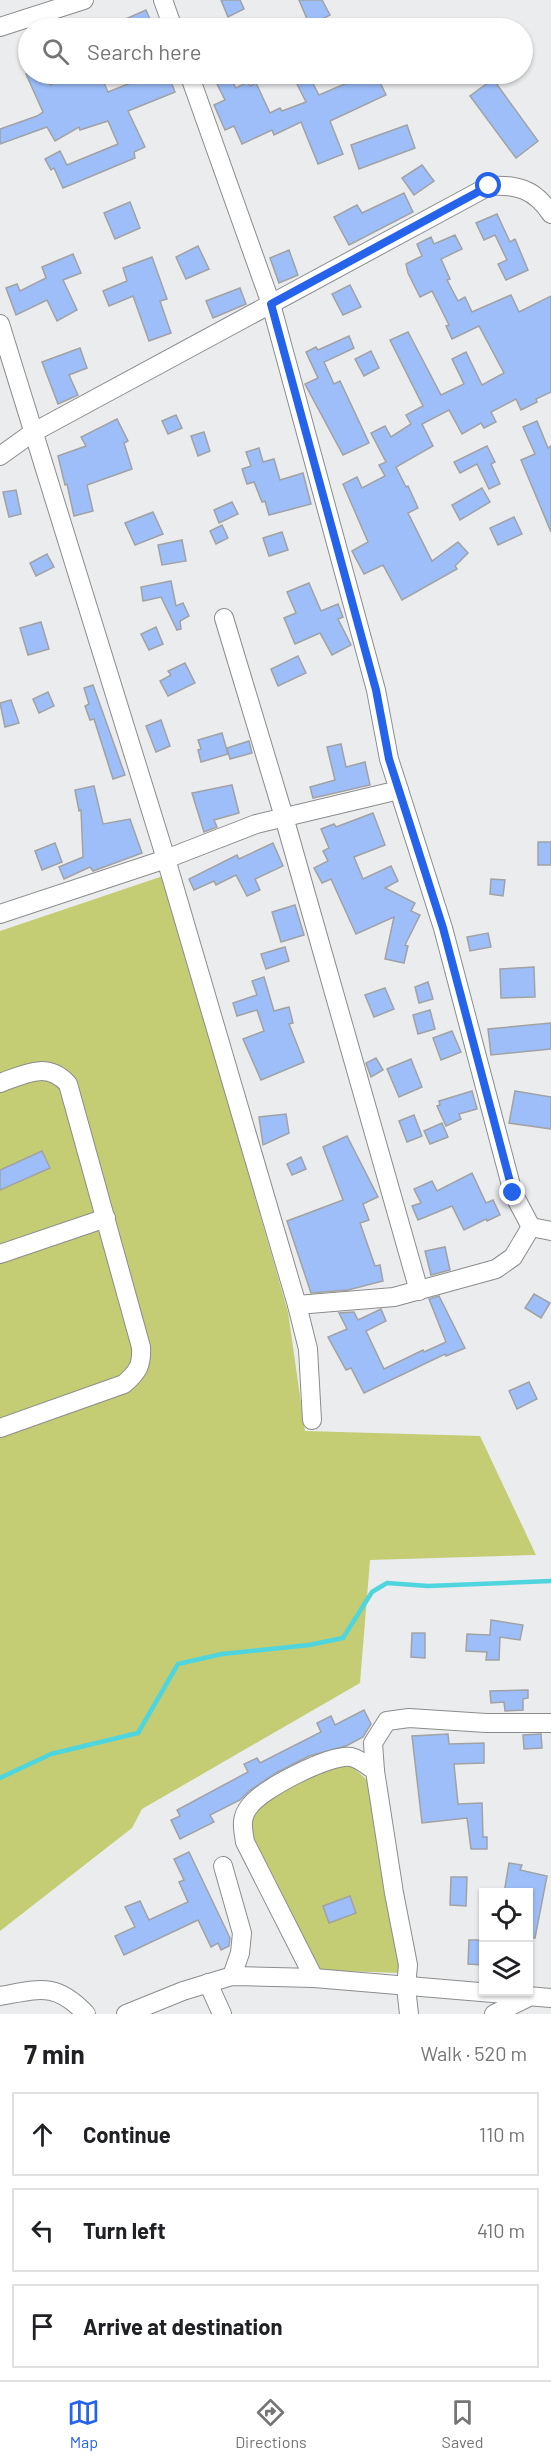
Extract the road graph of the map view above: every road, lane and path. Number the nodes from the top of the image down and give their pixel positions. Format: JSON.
{"nodes":[{"id":1,"x":84,"y":0,"type":"edge"},
{"id":2,"x":163,"y":0,"type":"edge"},
{"id":3,"x":28,"y":18,"type":"edge"},
{"id":4,"x":169,"y":18,"type":"edge"},
{"id":5,"x":18,"y":21,"type":"edge"},
{"id":6,"x":0,"y":27,"type":"edge"},
{"id":7,"x":193,"y":84,"type":"edge"},
{"id":8,"x":551,"y":214,"type":"edge"},
{"id":9,"x":271,"y":304,"type":"junction"},
{"id":10,"x":0,"y":324,"type":"edge"},
{"id":11,"x":32,"y":433,"type":"junction"},
{"id":12,"x":0,"y":456,"type":"edge"},
{"id":13,"x":224,"y":618,"type":"dead end"},
{"id":14,"x":399,"y":790,"type":"junction"},
{"id":15,"x":284,"y":817,"type":"junction"},
{"id":16,"x":166,"y":859,"type":"junction"},
{"id":17,"x":0,"y":914,"type":"edge"},
{"id":18,"x":0,"y":1083,"type":"edge"},
{"id":19,"x":105,"y":1218,"type":"junction"},
{"id":20,"x":531,"y":1227,"type":"junction"},
{"id":21,"x":551,"y":1231,"type":"edge"},
{"id":22,"x":0,"y":1254,"type":"edge"},
{"id":23,"x":419,"y":1291,"type":"junction"},
{"id":24,"x":297,"y":1305,"type":"junction"},
{"id":25,"x":312,"y":1420,"type":"dead end"},
{"id":26,"x":0,"y":1428,"type":"edge"},
{"id":27,"x":551,"y":1723,"type":"edge"},
{"id":28,"x":375,"y":1771,"type":"junction"},
{"id":29,"x":223,"y":1866,"type":"dead end"},
{"id":30,"x":232,"y":1976,"type":"junction"},
{"id":31,"x":314,"y":1978,"type":"junction"},
{"id":32,"x":208,"y":1983,"type":"junction"},
{"id":33,"x":406,"y":1987,"type":"junction"},
{"id":34,"x":0,"y":1996,"type":"edge"},
{"id":35,"x":530,"y":1997,"type":"junction"},
{"id":36,"x":551,"y":1998,"type":"edge"},
{"id":37,"x":86,"y":2014,"type":"edge"},
{"id":38,"x":126,"y":2014,"type":"edge"},
{"id":39,"x":222,"y":2014,"type":"edge"},
{"id":40,"x":409,"y":2014,"type":"edge"},
{"id":41,"x":494,"y":2014,"type":"edge"}],
"edges":[{"from":1,"to":3,"type":"street"},
{"from":2,"to":4,"type":"street"},
{"from":5,"to":6,"type":"street"},
{"from":7,"to":9,"type":"street"},
{"from":8,"to":9,"type":"street"},
{"from":9,"to":11,"type":"street"},
{"from":9,"to":14,"type":"street"},
{"from":10,"to":11,"type":"street"},
{"from":11,"to":12,"type":"street"},
{"from":11,"to":16,"type":"street"},
{"from":13,"to":15,"type":"street"},
{"from":14,"to":15,"type":"street"},
{"from":14,"to":20,"type":"street"},
{"from":15,"to":16,"type":"street"},
{"from":15,"to":23,"type":"street"},
{"from":16,"to":17,"type":"street"},
{"from":16,"to":24,"type":"street"},
{"from":18,"to":19,"type":"street"},
{"from":19,"to":22,"type":"street"},
{"from":19,"to":26,"type":"street"},
{"from":20,"to":21,"type":"street"},
{"from":20,"to":23,"type":"street"},
{"from":23,"to":24,"type":"street"},
{"from":24,"to":25,"type":"street"},
{"from":27,"to":28,"type":"street"},
{"from":28,"to":31,"type":"street"},
{"from":28,"to":33,"type":"street"},
{"from":29,"to":30,"type":"street"},
{"from":30,"to":31,"type":"street"},
{"from":30,"to":32,"type":"street"},
{"from":31,"to":33,"type":"street"},
{"from":32,"to":38,"type":"street"},
{"from":32,"to":39,"type":"street"},
{"from":33,"to":35,"type":"street"},
{"from":33,"to":40,"type":"street"},
{"from":34,"to":37,"type":"street"},
{"from":35,"to":36,"type":"street"},
{"from":35,"to":41,"type":"street"}]}
